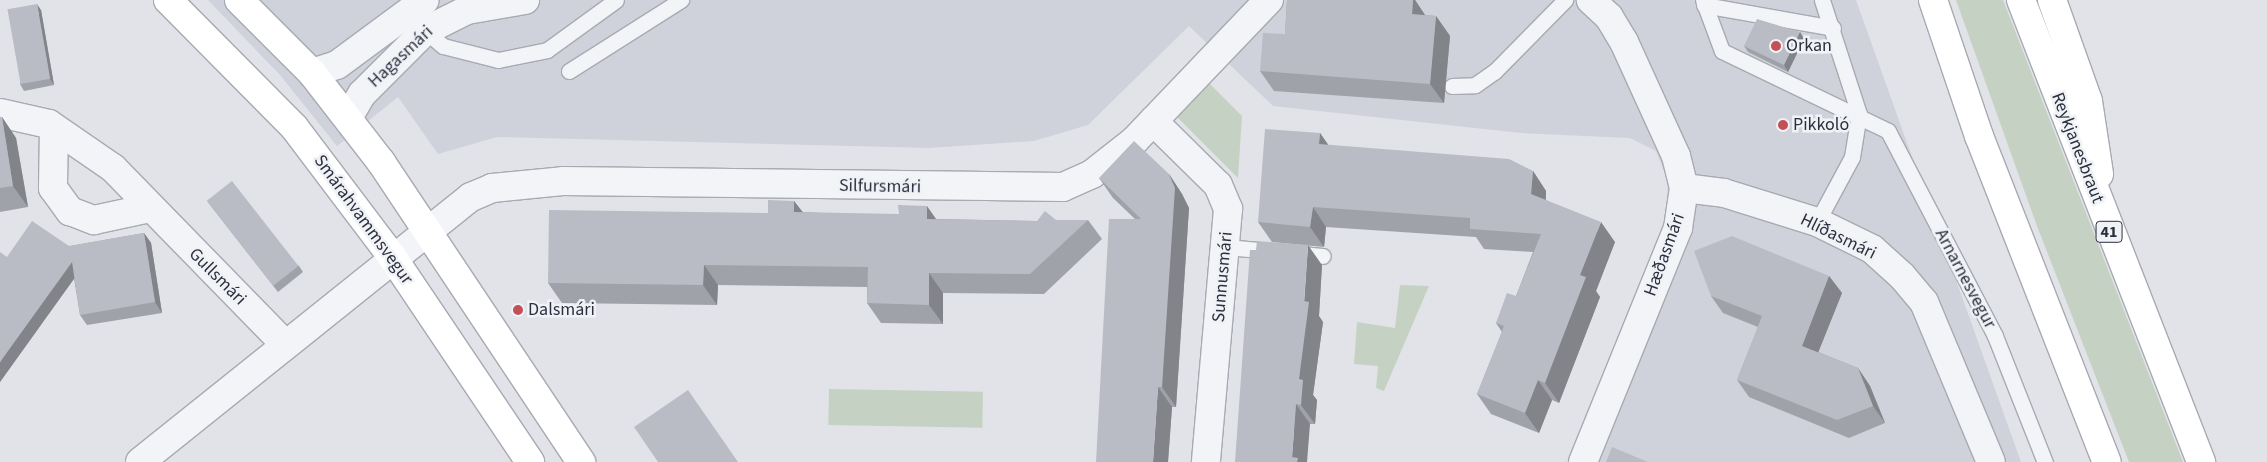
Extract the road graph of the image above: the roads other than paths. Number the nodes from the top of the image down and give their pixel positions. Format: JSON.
{"nodes":[{"id":1,"x":168,"y":0,"type":"edge"},
{"id":2,"x":239,"y":0,"type":"edge"},
{"id":3,"x":525,"y":0,"type":"edge"},
{"id":4,"x":616,"y":0,"type":"edge"},
{"id":5,"x":680,"y":0,"type":"edge"},
{"id":6,"x":1270,"y":0,"type":"edge"},
{"id":7,"x":1565,"y":0,"type":"edge"},
{"id":8,"x":1822,"y":0,"type":"edge"},
{"id":9,"x":1933,"y":0,"type":"edge"},
{"id":10,"x":2021,"y":0,"type":"edge"},
{"id":11,"x":2052,"y":0,"type":"edge"},
{"id":12,"x":1704,"y":2,"type":"edge"},
{"id":13,"x":1600,"y":3,"type":"edge"},
{"id":14,"x":420,"y":14,"type":"edge"},
{"id":15,"x":1832,"y":28,"type":"junction"},
{"id":16,"x":569,"y":71,"type":"dead end"},
{"id":17,"x":312,"y":73,"type":"junction"},
{"id":18,"x":1452,"y":86,"type":"dead end"},
{"id":19,"x":0,"y":113,"type":"edge"},
{"id":20,"x":1860,"y":114,"type":"junction"},
{"id":21,"x":348,"y":118,"type":"junction"},
{"id":22,"x":1153,"y":121,"type":"junction"},
{"id":23,"x":54,"y":128,"type":"junction"},
{"id":24,"x":1684,"y":188,"type":"junction"},
{"id":25,"x":150,"y":208,"type":"junction"},
{"id":26,"x":1818,"y":222,"type":"junction"},
{"id":27,"x":2107,"y":227,"type":"junction"},
{"id":28,"x":429,"y":230,"type":"junction"},
{"id":29,"x":1226,"y":247,"type":"junction"},
{"id":30,"x":1323,"y":256,"type":"dead end"},
{"id":31,"x":393,"y":258,"type":"junction"},
{"id":32,"x":285,"y":344,"type":"junction"},
{"id":33,"x":140,"y":462,"type":"edge"},
{"id":34,"x":530,"y":462,"type":"edge"},
{"id":35,"x":581,"y":462,"type":"edge"},
{"id":36,"x":1206,"y":462,"type":"edge"},
{"id":37,"x":1583,"y":462,"type":"edge"},
{"id":38,"x":1991,"y":462,"type":"edge"},
{"id":39,"x":2046,"y":462,"type":"edge"},
{"id":40,"x":2107,"y":462,"type":"edge"},
{"id":41,"x":2201,"y":462,"type":"edge"}],
"edges":[{"from":1,"to":31,"type":"main road","name":"Smárahvammsvegur"},
{"from":2,"to":17,"type":"main road"},
{"from":3,"to":14,"type":"street","name":"Hagasmári"},
{"from":4,"to":14,"type":"lane"},
{"from":5,"to":16,"type":"lane"},
{"from":6,"to":22,"type":"street","name":"Silfursmári"},
{"from":7,"to":18,"type":"lane"},
{"from":8,"to":15,"type":"lane"},
{"from":9,"to":40,"type":"main road"},
{"from":10,"to":27,"type":"main road","name":"Reykjanesbraut","number":"41"},
{"from":11,"to":27,"type":"main road"},
{"from":12,"to":15,"type":"lane"},
{"from":12,"to":20,"type":"lane","name":"Arnarnesvegur"},
{"from":13,"to":24,"type":"street","name":"Hæðasmári"},
{"from":14,"to":17,"type":"street","name":"Hagasmári"},
{"from":14,"to":21,"type":"street","name":"Hagasmári"},
{"from":15,"to":20,"type":"lane"},
{"from":17,"to":21,"type":"main road"},
{"from":19,"to":23,"type":"street","name":"Gullsmári"},
{"from":20,"to":26,"type":"lane"},
{"from":20,"to":39,"type":"lane","name":"Arnarnesvegur"},
{"from":21,"to":28,"type":"main road"},
{"from":22,"to":28,"type":"street","name":"Silfursmári"},
{"from":22,"to":29,"type":"street","name":"Sunnusmári"},
{"from":23,"to":25,"type":"street","name":"Gullsmári"},
{"from":23,"to":25,"type":"street"},
{"from":24,"to":26,"type":"street","name":"Hlíðasmári"},
{"from":24,"to":37,"type":"street","name":"Hæðasmári"},
{"from":25,"to":32,"type":"street","name":"Gullsmári"},
{"from":26,"to":38,"type":"street","name":"Hlíðasmári"},
{"from":27,"to":41,"type":"main road","name":"Reykjanesbraut","number":"41"},
{"from":28,"to":31,"type":"street"},
{"from":28,"to":35,"type":"main road"},
{"from":29,"to":30,"type":"lane"},
{"from":29,"to":36,"type":"street","name":"Sunnusmári"},
{"from":31,"to":32,"type":"street"},
{"from":31,"to":34,"type":"main road","name":"Smárahvammsvegur"},
{"from":32,"to":33,"type":"street"}]}
